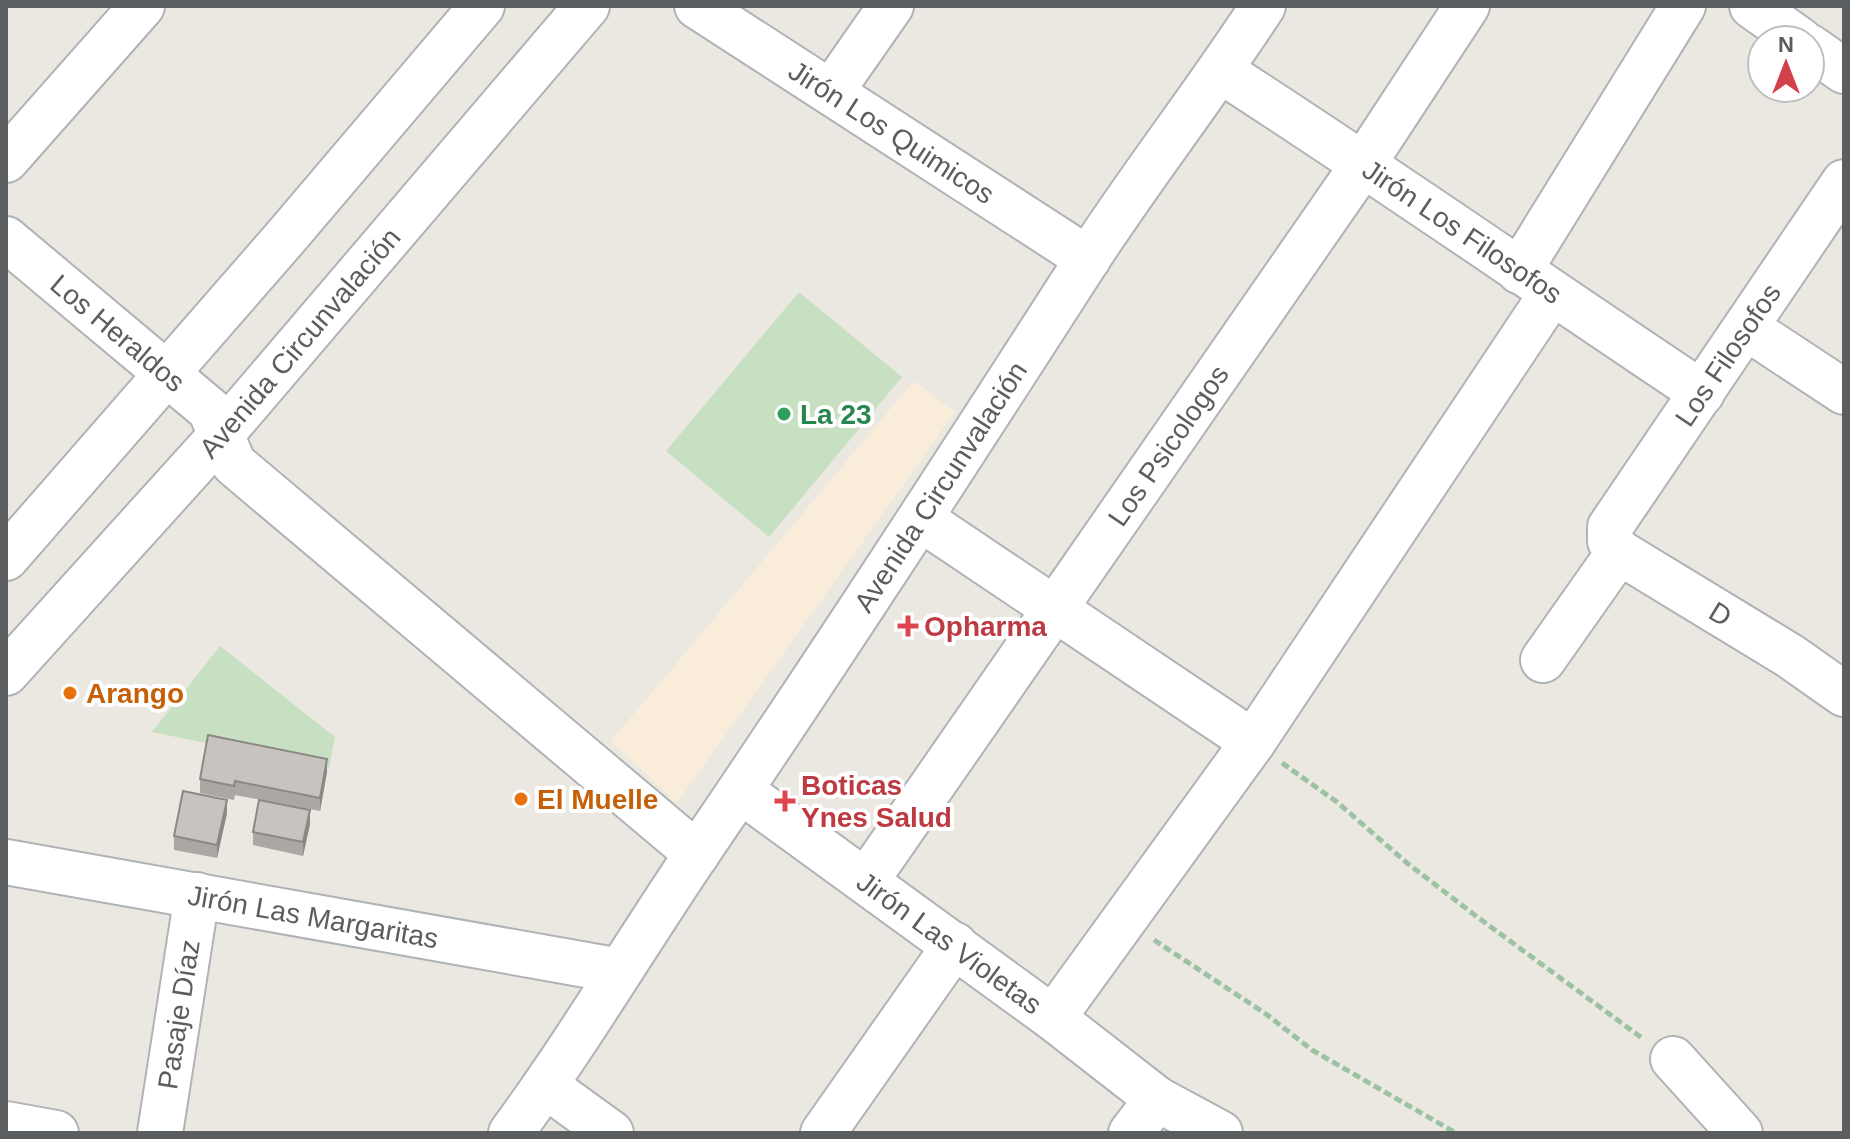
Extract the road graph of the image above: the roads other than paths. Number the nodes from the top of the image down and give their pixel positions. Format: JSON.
{"nodes":[{"id":1,"x":142,"y":6,"type":"edge"},
{"id":2,"x":482,"y":6,"type":"edge"},
{"id":3,"x":587,"y":6,"type":"edge"},
{"id":4,"x":697,"y":6,"type":"edge"},
{"id":5,"x":891,"y":6,"type":"edge"},
{"id":6,"x":1263,"y":6,"type":"edge"},
{"id":7,"x":1467,"y":6,"type":"edge"},
{"id":8,"x":1683,"y":6,"type":"edge"},
{"id":9,"x":1752,"y":6,"type":"edge"},
{"id":10,"x":1777,"y":24,"type":"edge"},
{"id":11,"x":1826,"y":58,"type":"edge"},
{"id":12,"x":1221,"y":71,"type":"junction"},
{"id":13,"x":1844,"y":71,"type":"edge"},
{"id":14,"x":831,"y":92,"type":"junction"},
{"id":15,"x":6,"y":160,"type":"edge"},
{"id":16,"x":1364,"y":163,"type":"junction"},
{"id":17,"x":1844,"y":182,"type":"edge"},
{"id":18,"x":6,"y":239,"type":"edge"},
{"id":19,"x":1088,"y":259,"type":"junction"},
{"id":20,"x":1535,"y":282,"type":"junction"},
{"id":21,"x":1747,"y":328,"type":"junction"},
{"id":22,"x":166,"y":372,"type":"junction"},
{"id":23,"x":1844,"y":392,"type":"edge"},
{"id":24,"x":1702,"y":393,"type":"junction"},
{"id":25,"x":221,"y":435,"type":"junction"},
{"id":26,"x":921,"y":519,"type":"junction"},
{"id":27,"x":1615,"y":539,"type":"junction"},
{"id":28,"x":6,"y":558,"type":"edge"},
{"id":29,"x":1055,"y":610,"type":"junction"},
{"id":30,"x":1543,"y":660,"type":"dead end"},
{"id":31,"x":6,"y":673,"type":"edge"},
{"id":32,"x":1844,"y":694,"type":"edge"},
{"id":33,"x":1253,"y":742,"type":"junction"},
{"id":34,"x":741,"y":791,"type":"junction"},
{"id":35,"x":697,"y":854,"type":"junction"},
{"id":36,"x":6,"y":862,"type":"edge"},
{"id":37,"x":866,"y":881,"type":"junction"},
{"id":38,"x":197,"y":895,"type":"junction"},
{"id":39,"x":955,"y":945,"type":"junction"},
{"id":40,"x":620,"y":971,"type":"junction"},
{"id":41,"x":1053,"y":1018,"type":"junction"},
{"id":42,"x":1673,"y":1059,"type":"road end"},
{"id":43,"x":546,"y":1086,"type":"junction"},
{"id":44,"x":1157,"y":1099,"type":"junction"},
{"id":45,"x":6,"y":1124,"type":"edge"},
{"id":46,"x":56,"y":1133,"type":"edge"},
{"id":47,"x":160,"y":1133,"type":"edge"},
{"id":48,"x":511,"y":1133,"type":"edge"},
{"id":49,"x":611,"y":1133,"type":"edge"},
{"id":50,"x":823,"y":1133,"type":"edge"},
{"id":51,"x":1131,"y":1133,"type":"edge"},
{"id":52,"x":1220,"y":1133,"type":"edge"},
{"id":53,"x":1740,"y":1133,"type":"edge"}],
"edges":[{"from":1,"to":15,"type":"street"},
{"from":2,"to":22,"type":"street"},
{"from":3,"to":25,"type":"street","name":"Avenida Circunvalación"},
{"from":4,"to":14,"type":"street","name":"Jirón Los Quimicos"},
{"from":5,"to":14,"type":"street"},
{"from":6,"to":12,"type":"street","name":"Avenida Circunvalación"},
{"from":7,"to":16,"type":"street","name":"Los Psicologos"},
{"from":8,"to":20,"type":"street"},
{"from":9,"to":10,"type":"street"},
{"from":11,"to":13,"type":"street"},
{"from":12,"to":16,"type":"street","name":"Jirón Los Filosofos"},
{"from":12,"to":19,"type":"street","name":"Avenida Circunvalación"},
{"from":14,"to":19,"type":"street","name":"Jirón Los Quimicos"},
{"from":16,"to":20,"type":"street","name":"Jirón Los Filosofos"},
{"from":16,"to":29,"type":"street","name":"Los Psicologos"},
{"from":17,"to":21,"type":"street","name":"Los Filosofos"},
{"from":18,"to":22,"type":"street","name":"Los Heraldos"},
{"from":19,"to":26,"type":"street","name":"Avenida Circunvalación"},
{"from":20,"to":24,"type":"street","name":"Jirón Los Filosofos"},
{"from":20,"to":33,"type":"street"},
{"from":21,"to":23,"type":"street"},
{"from":21,"to":24,"type":"street","name":"Los Filosofos"},
{"from":22,"to":25,"type":"street","name":"Los Heraldos"},
{"from":22,"to":28,"type":"street"},
{"from":24,"to":27,"type":"street","name":"Los Filosofos"},
{"from":25,"to":31,"type":"street","name":"Avenida Circunvalación"},
{"from":25,"to":35,"type":"street","name":"Los Heraldos"},
{"from":26,"to":29,"type":"street"},
{"from":26,"to":34,"type":"street","name":"Avenida Circunvalación"},
{"from":27,"to":30,"type":"street","name":"Los Filosofos"},
{"from":27,"to":32,"type":"street","name":"D"},
{"from":29,"to":33,"type":"street"},
{"from":29,"to":37,"type":"street","name":"Los Psicologos"},
{"from":33,"to":41,"type":"street"},
{"from":34,"to":35,"type":"street","name":"Avenida Circunvalación"},
{"from":34,"to":37,"type":"street","name":"Jirón Las Violetas"},
{"from":35,"to":40,"type":"street","name":"Avenida Circunvalación"},
{"from":36,"to":38,"type":"street","name":"Jirón Las Margaritas"},
{"from":37,"to":39,"type":"street","name":"Jirón Las Violetas"},
{"from":38,"to":40,"type":"street","name":"Jirón Las Margaritas"},
{"from":38,"to":47,"type":"street","name":"Pasaje Díaz"},
{"from":39,"to":41,"type":"street","name":"Jirón Las Violetas"},
{"from":39,"to":50,"type":"street"},
{"from":40,"to":43,"type":"street","name":"Avenida Circunvalación"},
{"from":41,"to":44,"type":"street","name":"Jirón Las Violetas"},
{"from":42,"to":53,"type":"street"},
{"from":43,"to":48,"type":"street","name":"Avenida Circunvalación"},
{"from":43,"to":49,"type":"street"},
{"from":44,"to":51,"type":"street"},
{"from":44,"to":52,"type":"street","name":"Jirón Las Violetas"},
{"from":45,"to":46,"type":"street"}]}
